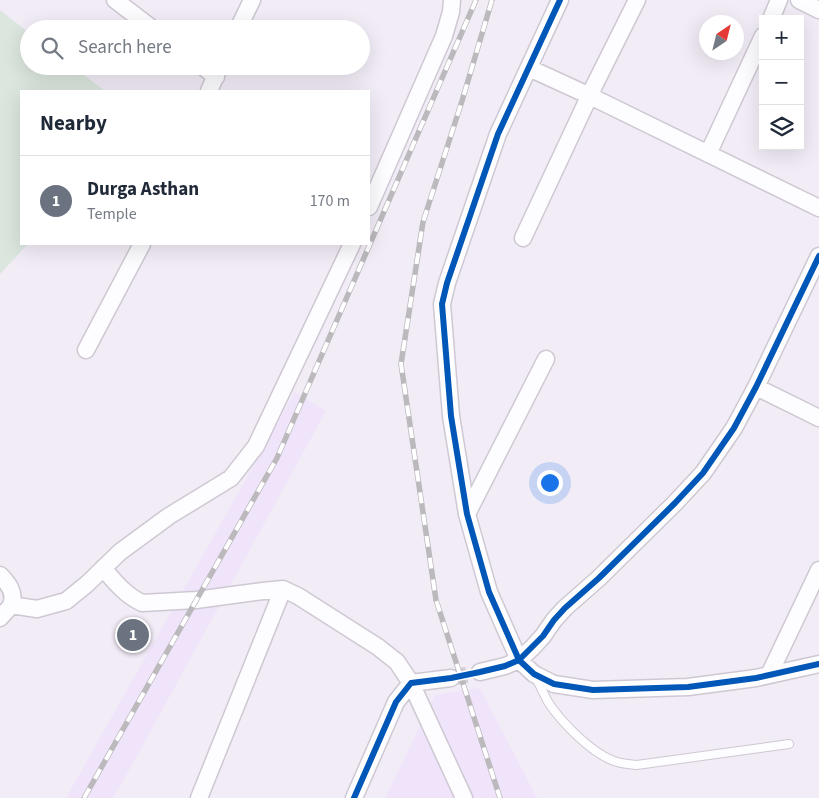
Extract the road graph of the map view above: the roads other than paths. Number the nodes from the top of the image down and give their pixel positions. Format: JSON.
{"nodes":[{"id":1,"x":115,"y":0,"type":"edge"},
{"id":2,"x":252,"y":0,"type":"edge"},
{"id":3,"x":452,"y":0,"type":"edge"},
{"id":4,"x":560,"y":0,"type":"edge"},
{"id":5,"x":637,"y":0,"type":"edge"},
{"id":6,"x":779,"y":0,"type":"edge"},
{"id":7,"x":799,"y":0,"type":"edge"},
{"id":8,"x":819,"y":10,"type":"edge"},
{"id":9,"x":772,"y":15,"type":"edge"},
{"id":10,"x":141,"y":20,"type":"edge"},
{"id":11,"x":242,"y":20,"type":"edge"},
{"id":12,"x":759,"y":45,"type":"edge"},
{"id":13,"x":529,"y":68,"type":"junction"},
{"id":14,"x":590,"y":96,"type":"junction"},
{"id":15,"x":708,"y":154,"type":"junction"},
{"id":16,"x":370,"y":205,"type":"edge"},
{"id":17,"x":819,"y":208,"type":"edge"},
{"id":18,"x":523,"y":238,"type":"dead end"},
{"id":19,"x":141,"y":245,"type":"edge"},
{"id":20,"x":352,"y":245,"type":"edge"},
{"id":21,"x":819,"y":256,"type":"edge"},
{"id":22,"x":86,"y":350,"type":"dead end"},
{"id":23,"x":546,"y":359,"type":"dead end"},
{"id":24,"x":756,"y":387,"type":"junction"},
{"id":25,"x":819,"y":418,"type":"edge"},
{"id":26,"x":467,"y":514,"type":"junction"},
{"id":27,"x":103,"y":568,"type":"junction"},
{"id":28,"x":819,"y":570,"type":"edge"},
{"id":29,"x":0,"y":575,"type":"edge"},
{"id":30,"x":283,"y":589,"type":"junction"},
{"id":31,"x":11,"y":605,"type":"junction"},
{"id":32,"x":0,"y":618,"type":"edge"},
{"id":33,"x":519,"y":660,"type":"junction"},
{"id":34,"x":819,"y":664,"type":"edge"},
{"id":35,"x":480,"y":672,"type":"tunnel mouth"},
{"id":36,"x":534,"y":674,"type":"junction"},
{"id":37,"x":769,"y":675,"type":"junction"},
{"id":38,"x":451,"y":678,"type":"tunnel mouth"},
{"id":39,"x":411,"y":683,"type":"junction"},
{"id":40,"x":788,"y":744,"type":"dead end"},
{"id":41,"x":199,"y":798,"type":"edge"},
{"id":42,"x":354,"y":798,"type":"edge"},
{"id":43,"x":464,"y":798,"type":"edge"}],
"edges":[{"from":1,"to":10,"type":"street"},
{"from":2,"to":11,"type":"street"},
{"from":3,"to":16,"type":"street"},
{"from":4,"to":13,"type":"street"},
{"from":5,"to":14,"type":"street"},
{"from":6,"to":9,"type":"street"},
{"from":7,"to":8,"type":"street"},
{"from":12,"to":15,"type":"street"},
{"from":13,"to":14,"type":"street"},
{"from":13,"to":26,"type":"street"},
{"from":14,"to":15,"type":"street"},
{"from":14,"to":18,"type":"street"},
{"from":15,"to":17,"type":"street"},
{"from":19,"to":22,"type":"street"},
{"from":20,"to":27,"type":"street"},
{"from":21,"to":24,"type":"street"},
{"from":23,"to":26,"type":"street"},
{"from":24,"to":25,"type":"street"},
{"from":24,"to":33,"type":"street"},
{"from":26,"to":33,"type":"street"},
{"from":27,"to":30,"type":"street"},
{"from":27,"to":31,"type":"street"},
{"from":28,"to":37,"type":"street"},
{"from":29,"to":31,"type":"street"},
{"from":30,"to":39,"type":"street"},
{"from":30,"to":41,"type":"street"},
{"from":31,"to":32,"type":"street"},
{"from":33,"to":35,"type":"street"},
{"from":33,"to":36,"type":"street"},
{"from":34,"to":37,"type":"street"},
{"from":36,"to":37,"type":"street"},
{"from":36,"to":40,"type":"lane"},
{"from":38,"to":39,"type":"street"},
{"from":39,"to":42,"type":"street"},
{"from":39,"to":43,"type":"street"}]}
